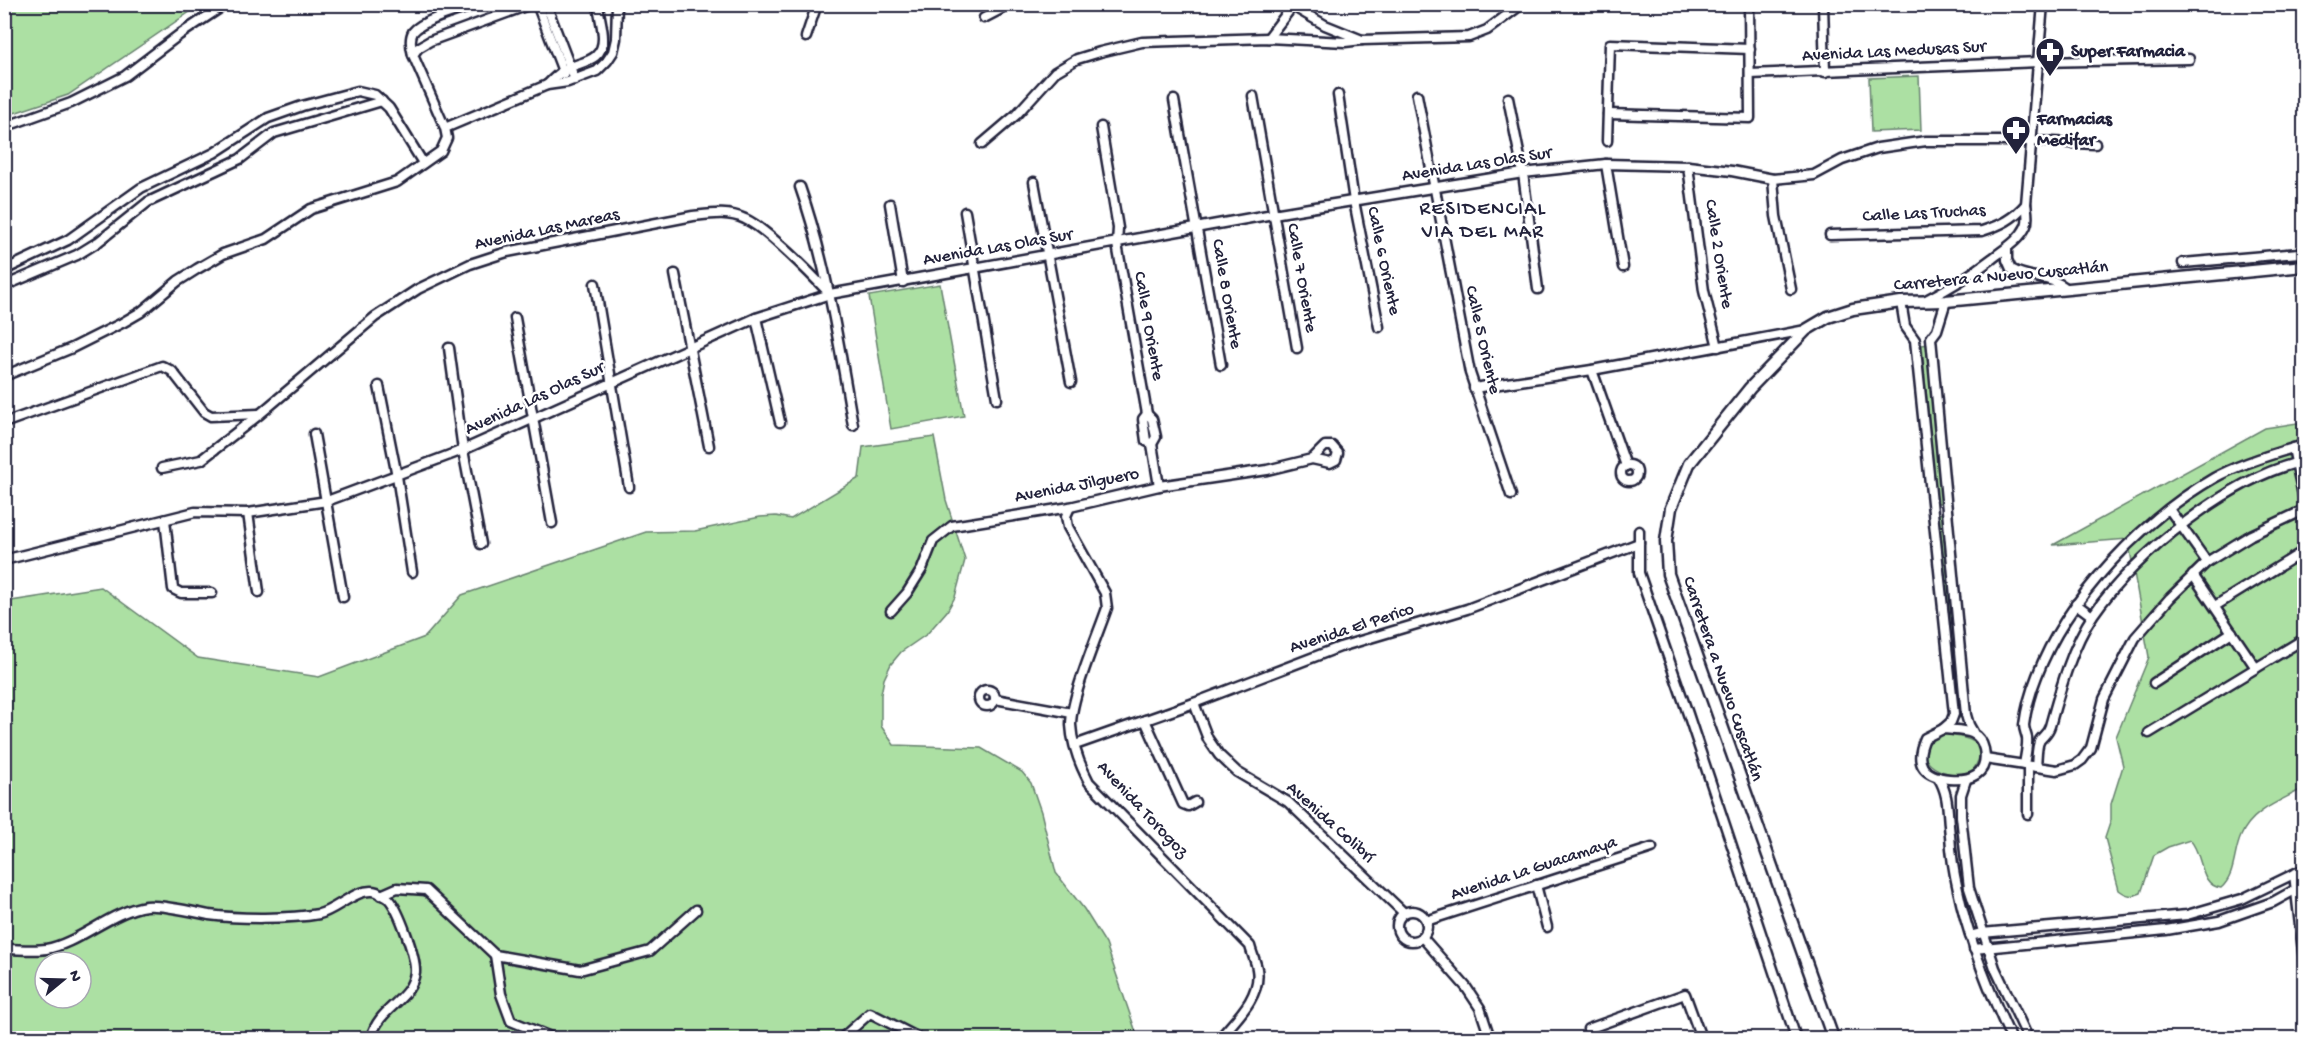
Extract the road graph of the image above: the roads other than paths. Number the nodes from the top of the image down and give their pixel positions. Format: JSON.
{"nodes":[{"id":1,"x":226,"y":4,"type":"edge"},
{"id":2,"x":479,"y":4,"type":"edge"},
{"id":3,"x":531,"y":4,"type":"edge"},
{"id":4,"x":537,"y":4,"type":"edge"},
{"id":5,"x":546,"y":4,"type":"edge"},
{"id":6,"x":598,"y":4,"type":"edge"},
{"id":7,"x":617,"y":4,"type":"edge"},
{"id":8,"x":817,"y":4,"type":"edge"},
{"id":9,"x":1011,"y":4,"type":"edge"},
{"id":10,"x":1522,"y":4,"type":"edge"},
{"id":11,"x":1749,"y":4,"type":"edge"},
{"id":12,"x":1823,"y":4,"type":"edge"},
{"id":13,"x":2043,"y":4,"type":"edge"},
{"id":14,"x":1290,"y":5,"type":"edge"},
{"id":15,"x":984,"y":18,"type":"dead end"},
{"id":16,"x":806,"y":37,"type":"dead end"},
{"id":17,"x":1268,"y":39,"type":"junction"},
{"id":18,"x":1362,"y":40,"type":"junction"},
{"id":19,"x":1750,"y":49,"type":"junction"},
{"id":20,"x":413,"y":56,"type":"junction"},
{"id":21,"x":2189,"y":58,"type":"dead end"},
{"id":22,"x":2039,"y":62,"type":"junction"},
{"id":23,"x":566,"y":69,"type":"junction"},
{"id":24,"x":1825,"y":72,"type":"junction"},
{"id":25,"x":1750,"y":74,"type":"junction"},
{"id":26,"x":571,"y":81,"type":"junction"},
{"id":27,"x":547,"y":85,"type":"junction"},
{"id":28,"x":1338,"y":95,"type":"dead end"},
{"id":29,"x":1417,"y":95,"type":"dead end"},
{"id":30,"x":1253,"y":96,"type":"dead end"},
{"id":31,"x":1508,"y":98,"type":"dead end"},
{"id":32,"x":1174,"y":100,"type":"dead end"},
{"id":33,"x":382,"y":101,"type":"junction"},
{"id":34,"x":1608,"y":114,"type":"junction"},
{"id":35,"x":4,"y":127,"type":"edge"},
{"id":36,"x":1101,"y":127,"type":"dead end"},
{"id":37,"x":445,"y":128,"type":"junction"},
{"id":38,"x":1607,"y":141,"type":"dead end"},
{"id":39,"x":2031,"y":141,"type":"junction"},
{"id":40,"x":982,"y":144,"type":"dead end"},
{"id":41,"x":2095,"y":144,"type":"dead end"},
{"id":42,"x":423,"y":163,"type":"junction"},
{"id":43,"x":1606,"y":164,"type":"junction"},
{"id":44,"x":1688,"y":166,"type":"junction"},
{"id":45,"x":1523,"y":173,"type":"junction"},
{"id":46,"x":1773,"y":179,"type":"junction"},
{"id":47,"x":1034,"y":182,"type":"dead end"},
{"id":48,"x":800,"y":187,"type":"dead end"},
{"id":49,"x":141,"y":188,"type":"junction"},
{"id":50,"x":1434,"y":189,"type":"junction"},
{"id":51,"x":1354,"y":201,"type":"junction"},
{"id":52,"x":148,"y":202,"type":"junction"},
{"id":53,"x":890,"y":204,"type":"dead end"},
{"id":54,"x":2026,"y":204,"type":"junction"},
{"id":55,"x":965,"y":212,"type":"dead end"},
{"id":56,"x":1273,"y":214,"type":"junction"},
{"id":57,"x":1198,"y":228,"type":"junction"},
{"id":58,"x":1830,"y":235,"type":"dead end"},
{"id":59,"x":1117,"y":244,"type":"junction"},
{"id":60,"x":2007,"y":249,"type":"junction"},
{"id":61,"x":1047,"y":255,"type":"junction"},
{"id":62,"x":2304,"y":255,"type":"edge"},
{"id":63,"x":2183,"y":263,"type":"dead end"},
{"id":64,"x":2304,"y":266,"type":"edge"},
{"id":65,"x":1623,"y":267,"type":"dead end"},
{"id":66,"x":975,"y":269,"type":"junction"},
{"id":67,"x":4,"y":270,"type":"edge"},
{"id":68,"x":675,"y":274,"type":"dead end"},
{"id":69,"x":903,"y":282,"type":"junction"},
{"id":70,"x":595,"y":284,"type":"dead end"},
{"id":71,"x":4,"y":286,"type":"edge"},
{"id":72,"x":1538,"y":289,"type":"dead end"},
{"id":73,"x":1791,"y":289,"type":"dead end"},
{"id":74,"x":2067,"y":289,"type":"junction"},
{"id":75,"x":830,"y":294,"type":"junction"},
{"id":76,"x":1946,"y":301,"type":"junction"},
{"id":77,"x":1901,"y":302,"type":"junction"},
{"id":78,"x":1923,"y":302,"type":"junction"},
{"id":79,"x":514,"y":318,"type":"dead end"},
{"id":80,"x":756,"y":318,"type":"junction"},
{"id":81,"x":1379,"y":327,"type":"dead end"},
{"id":82,"x":1806,"y":330,"type":"junction"},
{"id":83,"x":1931,"y":338,"type":"junction"},
{"id":84,"x":1915,"y":340,"type":"junction"},
{"id":85,"x":691,"y":346,"type":"junction"},
{"id":86,"x":1718,"y":347,"type":"junction"},
{"id":87,"x":449,"y":348,"type":"dead end"},
{"id":88,"x":1298,"y":348,"type":"dead end"},
{"id":89,"x":1221,"y":365,"type":"dead end"},
{"id":90,"x":1592,"y":370,"type":"junction"},
{"id":91,"x":4,"y":376,"type":"edge"},
{"id":92,"x":611,"y":382,"type":"junction"},
{"id":93,"x":1071,"y":382,"type":"dead end"},
{"id":94,"x":379,"y":386,"type":"dead end"},
{"id":95,"x":1474,"y":388,"type":"junction"},
{"id":96,"x":997,"y":399,"type":"dead end"},
{"id":97,"x":260,"y":414,"type":"junction"},
{"id":98,"x":533,"y":418,"type":"junction"},
{"id":99,"x":780,"y":422,"type":"dead end"},
{"id":100,"x":4,"y":423,"type":"edge"},
{"id":101,"x":854,"y":425,"type":"dead end"},
{"id":102,"x":314,"y":434,"type":"dead end"},
{"id":103,"x":2304,"y":445,"type":"edge"},
{"id":104,"x":709,"y":446,"type":"dead end"},
{"id":105,"x":2293,"y":448,"type":"junction"},
{"id":106,"x":463,"y":450,"type":"junction"},
{"id":107,"x":1312,"y":459,"type":"dead end"},
{"id":108,"x":2301,"y":462,"type":"edge"},
{"id":109,"x":1626,"y":466,"type":"dead end"},
{"id":110,"x":162,"y":468,"type":"dead end"},
{"id":111,"x":397,"y":476,"type":"junction"},
{"id":112,"x":1160,"y":486,"type":"junction"},
{"id":113,"x":629,"y":487,"type":"dead end"},
{"id":114,"x":1511,"y":495,"type":"dead end"},
{"id":115,"x":2304,"y":500,"type":"edge"},
{"id":116,"x":327,"y":501,"type":"junction"},
{"id":117,"x":1070,"y":507,"type":"junction"},
{"id":118,"x":2169,"y":509,"type":"junction"},
{"id":119,"x":1947,"y":510,"type":"junction"},
{"id":120,"x":2304,"y":510,"type":"edge"},
{"id":121,"x":1933,"y":511,"type":"junction"},
{"id":122,"x":248,"y":513,"type":"junction"},
{"id":123,"x":165,"y":519,"type":"junction"},
{"id":124,"x":552,"y":523,"type":"dead end"},
{"id":125,"x":2181,"y":526,"type":"junction"},
{"id":126,"x":1639,"y":531,"type":"dead end"},
{"id":127,"x":1639,"y":543,"type":"junction"},
{"id":128,"x":481,"y":544,"type":"dead end"},
{"id":129,"x":2304,"y":551,"type":"edge"},
{"id":130,"x":4,"y":560,"type":"edge"},
{"id":131,"x":2207,"y":562,"type":"junction"},
{"id":132,"x":411,"y":572,"type":"dead end"},
{"id":133,"x":2193,"y":575,"type":"junction"},
{"id":134,"x":259,"y":592,"type":"dead end"},
{"id":135,"x":212,"y":593,"type":"dead end"},
{"id":136,"x":343,"y":597,"type":"dead end"},
{"id":137,"x":2076,"y":604,"type":"junction"},
{"id":138,"x":2215,"y":606,"type":"junction"},
{"id":139,"x":891,"y":611,"type":"dead end"},
{"id":140,"x":2092,"y":616,"type":"junction"},
{"id":141,"x":2232,"y":632,"type":"junction"},
{"id":142,"x":2304,"y":639,"type":"edge"},
{"id":143,"x":2256,"y":668,"type":"junction"},
{"id":144,"x":2154,"y":683,"type":"dead end"},
{"id":145,"x":995,"y":699,"type":"dead end"},
{"id":146,"x":1194,"y":703,"type":"junction"},
{"id":147,"x":1072,"y":713,"type":"junction"},
{"id":148,"x":1146,"y":720,"type":"junction"},
{"id":149,"x":1943,"y":729,"type":"junction"},
{"id":150,"x":1974,"y":732,"type":"junction"},
{"id":151,"x":2149,"y":734,"type":"dead end"},
{"id":152,"x":2027,"y":739,"type":"junction"},
{"id":153,"x":2039,"y":741,"type":"junction"},
{"id":154,"x":1075,"y":745,"type":"junction"},
{"id":155,"x":1985,"y":759,"type":"junction"},
{"id":156,"x":2029,"y":766,"type":"junction"},
{"id":157,"x":1938,"y":777,"type":"junction"},
{"id":158,"x":1965,"y":780,"type":"junction"},
{"id":159,"x":1196,"y":802,"type":"dead end"},
{"id":160,"x":2028,"y":814,"type":"dead end"},
{"id":161,"x":1652,"y":848,"type":"dead end"},
{"id":162,"x":2304,"y":869,"type":"edge"},
{"id":163,"x":2294,"y":874,"type":"junction"},
{"id":164,"x":1536,"y":885,"type":"junction"},
{"id":165,"x":2304,"y":885,"type":"edge"},
{"id":166,"x":2296,"y":890,"type":"junction"},
{"id":167,"x":381,"y":895,"type":"junction"},
{"id":168,"x":696,"y":910,"type":"dead end"},
{"id":169,"x":1404,"y":913,"type":"junction"},
{"id":170,"x":1426,"y":921,"type":"junction"},
{"id":171,"x":1547,"y":927,"type":"dead end"},
{"id":172,"x":1982,"y":933,"type":"junction"},
{"id":173,"x":1970,"y":936,"type":"junction"},
{"id":174,"x":1422,"y":937,"type":"junction"},
{"id":175,"x":1987,"y":946,"type":"junction"},
{"id":176,"x":4,"y":949,"type":"edge"},
{"id":177,"x":1974,"y":949,"type":"junction"},
{"id":178,"x":495,"y":955,"type":"junction"},
{"id":179,"x":2304,"y":960,"type":"edge"},
{"id":180,"x":371,"y":1038,"type":"edge"},
{"id":181,"x":553,"y":1038,"type":"edge"},
{"id":182,"x":842,"y":1038,"type":"edge"},
{"id":183,"x":918,"y":1038,"type":"edge"},
{"id":184,"x":1220,"y":1038,"type":"edge"},
{"id":185,"x":1490,"y":1038,"type":"edge"},
{"id":186,"x":1591,"y":1038,"type":"edge"},
{"id":187,"x":1701,"y":1038,"type":"edge"},
{"id":188,"x":1796,"y":1038,"type":"edge"},
{"id":189,"x":1829,"y":1038,"type":"edge"},
{"id":190,"x":2011,"y":1038,"type":"edge"},
{"id":191,"x":2028,"y":1038,"type":"edge"}],
"edges":[{"from":1,"to":35,"type":"street"},
{"from":2,"to":20,"type":"street"},
{"from":3,"to":20,"type":"street"},
{"from":4,"to":23,"type":"street"},
{"from":5,"to":23,"type":"street"},
{"from":6,"to":23,"type":"street"},
{"from":7,"to":26,"type":"street"},
{"from":8,"to":16,"type":"street"},
{"from":9,"to":15,"type":"street"},
{"from":10,"to":18,"type":"street"},
{"from":11,"to":19,"type":"street"},
{"from":12,"to":24,"type":"street"},
{"from":13,"to":22,"type":"street"},
{"from":14,"to":17,"type":"street"},
{"from":14,"to":18,"type":"street"},
{"from":17,"to":18,"type":"street"},
{"from":17,"to":40,"type":"street"},
{"from":19,"to":25,"type":"street"},
{"from":19,"to":34,"type":"street"},
{"from":20,"to":37,"type":"street"},
{"from":21,"to":22,"type":"street","name":"Avenida Las Medusas Sur"},
{"from":22,"to":24,"type":"street","name":"Avenida Las Medusas Sur"},
{"from":22,"to":39,"type":"street"},
{"from":23,"to":26,"type":"street"},
{"from":23,"to":27,"type":"street"},
{"from":24,"to":25,"type":"street","name":"Avenida Las Medusas Sur"},
{"from":25,"to":34,"type":"street"},
{"from":26,"to":27,"type":"street"},
{"from":27,"to":37,"type":"street"},
{"from":28,"to":51,"type":"street","name":"Calle 6 Oriente"},
{"from":29,"to":50,"type":"street","name":"Calle 5 Oriente"},
{"from":30,"to":56,"type":"street","name":"Calle 7 Oriente"},
{"from":31,"to":45,"type":"street"},
{"from":32,"to":57,"type":"street","name":"Calle 8 Oriente"},
{"from":33,"to":42,"type":"street"},
{"from":33,"to":49,"type":"street"},
{"from":33,"to":52,"type":"street"},
{"from":34,"to":38,"type":"street"},
{"from":36,"to":59,"type":"street","name":"Calle 9 Oriente"},
{"from":37,"to":42,"type":"street"},
{"from":39,"to":41,"type":"street","name":"Avenida Las Olas Sur"},
{"from":39,"to":46,"type":"street","name":"Avenida Las Olas Sur"},
{"from":39,"to":54,"type":"street"},
{"from":42,"to":91,"type":"street"},
{"from":43,"to":44,"type":"street","name":"Avenida Las Olas Sur"},
{"from":43,"to":45,"type":"street","name":"Avenida Las Olas Sur"},
{"from":43,"to":65,"type":"street"},
{"from":44,"to":46,"type":"street","name":"Avenida Las Olas Sur"},
{"from":44,"to":86,"type":"street","name":"Calle 2 Oriente"},
{"from":45,"to":50,"type":"street","name":"Avenida Las Olas Sur"},
{"from":45,"to":72,"type":"street"},
{"from":46,"to":73,"type":"street"},
{"from":47,"to":61,"type":"street"},
{"from":48,"to":75,"type":"street"},
{"from":49,"to":52,"type":"street"},
{"from":49,"to":67,"type":"street"},
{"from":50,"to":51,"type":"street","name":"Avenida Las Olas Sur"},
{"from":50,"to":95,"type":"street","name":"Calle 5 Oriente"},
{"from":51,"to":56,"type":"street","name":"Avenida Las Olas Sur"},
{"from":51,"to":81,"type":"street","name":"Calle 6 Oriente"},
{"from":52,"to":71,"type":"street"},
{"from":53,"to":69,"type":"street"},
{"from":54,"to":58,"type":"street","name":"Calle Las Truchas"},
{"from":54,"to":60,"type":"street"},
{"from":55,"to":66,"type":"street"},
{"from":56,"to":57,"type":"street","name":"Avenida Las Olas Sur"},
{"from":56,"to":88,"type":"street","name":"Calle 7 Oriente"},
{"from":57,"to":59,"type":"street","name":"Avenida Las Olas Sur"},
{"from":57,"to":89,"type":"street","name":"Calle 8 Oriente"},
{"from":59,"to":61,"type":"street","name":"Avenida Las Olas Sur"},
{"from":59,"to":112,"type":"street","name":"Calle 9 Oriente"},
{"from":60,"to":74,"type":"street"},
{"from":60,"to":78,"type":"street"},
{"from":61,"to":66,"type":"street","name":"Avenida Las Olas Sur"},
{"from":61,"to":93,"type":"street"},
{"from":62,"to":63,"type":"street"},
{"from":64,"to":74,"type":"street","name":"Carretera a Nuevo Cuscatlán"},
{"from":66,"to":69,"type":"street","name":"Avenida Las Olas Sur"},
{"from":66,"to":96,"type":"street"},
{"from":68,"to":85,"type":"street"},
{"from":69,"to":75,"type":"street","name":"Avenida Las Olas Sur"},
{"from":70,"to":92,"type":"street"},
{"from":74,"to":76,"type":"street","name":"Carretera a Nuevo Cuscatlán"},
{"from":75,"to":80,"type":"street","name":"Avenida Las Olas Sur"},
{"from":75,"to":97,"type":"street","name":"Avenida Las Mareas"},
{"from":75,"to":101,"type":"street"},
{"from":76,"to":78,"type":"street","name":"Carretera a Nuevo Cuscatlán"},
{"from":76,"to":83,"type":"street"},
{"from":77,"to":78,"type":"street","name":"Carretera a Nuevo Cuscatlán"},
{"from":77,"to":82,"type":"street","name":"Carretera a Nuevo Cuscatlán"},
{"from":77,"to":84,"type":"street"},
{"from":79,"to":98,"type":"street"},
{"from":80,"to":85,"type":"street","name":"Avenida Las Olas Sur"},
{"from":80,"to":99,"type":"street"},
{"from":82,"to":86,"type":"street"},
{"from":82,"to":189,"type":"street","name":"Carretera a Nuevo Cuscatlán"},
{"from":83,"to":84,"type":"street"},
{"from":83,"to":119,"type":"street"},
{"from":84,"to":121,"type":"street"},
{"from":85,"to":92,"type":"street","name":"Avenida Las Olas Sur"},
{"from":85,"to":104,"type":"street"},
{"from":86,"to":90,"type":"street"},
{"from":87,"to":106,"type":"street"},
{"from":90,"to":95,"type":"street"},
{"from":90,"to":109,"type":"street"},
{"from":92,"to":98,"type":"street","name":"Avenida Las Olas Sur"},
{"from":92,"to":113,"type":"street"},
{"from":94,"to":111,"type":"street"},
{"from":95,"to":114,"type":"street","name":"Calle 5 Oriente"},
{"from":97,"to":100,"type":"street"},
{"from":97,"to":110,"type":"street","name":"Avenida Las Mareas"},
{"from":98,"to":106,"type":"street","name":"Avenida Las Olas Sur"},
{"from":98,"to":124,"type":"street"},
{"from":102,"to":116,"type":"street"},
{"from":103,"to":105,"type":"street"},
{"from":105,"to":108,"type":"street"},
{"from":105,"to":118,"type":"street"},
{"from":106,"to":111,"type":"street","name":"Avenida Las Olas Sur"},
{"from":106,"to":128,"type":"street"},
{"from":107,"to":112,"type":"street","name":"Avenida Jilguero"},
{"from":108,"to":115,"type":"street"},
{"from":108,"to":125,"type":"street"},
{"from":111,"to":116,"type":"street","name":"Avenida Las Olas Sur"},
{"from":111,"to":132,"type":"street"},
{"from":112,"to":117,"type":"street","name":"Avenida Jilguero"},
{"from":116,"to":122,"type":"street","name":"Avenida Las Olas Sur"},
{"from":116,"to":136,"type":"street"},
{"from":117,"to":139,"type":"street","name":"Avenida Jilguero"},
{"from":117,"to":147,"type":"street","name":"Avenida Torogoz"},
{"from":118,"to":125,"type":"street"},
{"from":118,"to":137,"type":"street"},
{"from":119,"to":121,"type":"street"},
{"from":119,"to":150,"type":"street"},
{"from":120,"to":131,"type":"street"},
{"from":121,"to":149,"type":"street"},
{"from":122,"to":123,"type":"street","name":"Avenida Las Olas Sur"},
{"from":122,"to":134,"type":"street"},
{"from":123,"to":130,"type":"street","name":"Avenida Las Olas Sur"},
{"from":123,"to":135,"type":"street"},
{"from":125,"to":131,"type":"street"},
{"from":125,"to":140,"type":"street"},
{"from":126,"to":127,"type":"street"},
{"from":127,"to":146,"type":"street","name":"Avenida El Perico"},
{"from":127,"to":188,"type":"street"},
{"from":129,"to":138,"type":"street"},
{"from":131,"to":133,"type":"street"},
{"from":133,"to":138,"type":"street"},
{"from":133,"to":156,"type":"street"},
{"from":137,"to":140,"type":"street"},
{"from":137,"to":152,"type":"street"},
{"from":138,"to":141,"type":"street"},
{"from":140,"to":153,"type":"street"},
{"from":141,"to":143,"type":"street"},
{"from":141,"to":144,"type":"street"},
{"from":142,"to":143,"type":"street"},
{"from":143,"to":151,"type":"street"},
{"from":145,"to":147,"type":"street"},
{"from":146,"to":148,"type":"street","name":"Avenida El Perico"},
{"from":146,"to":169,"type":"street","name":"Avenida Colibrí"},
{"from":147,"to":154,"type":"street","name":"Avenida Torogoz"},
{"from":148,"to":154,"type":"street","name":"Avenida El Perico"},
{"from":148,"to":159,"type":"street"},
{"from":149,"to":150,"type":"street"},
{"from":149,"to":157,"type":"street"},
{"from":150,"to":155,"type":"street"},
{"from":152,"to":153,"type":"street"},
{"from":152,"to":156,"type":"street"},
{"from":153,"to":156,"type":"street"},
{"from":154,"to":184,"type":"street","name":"Avenida Torogoz"},
{"from":155,"to":156,"type":"street"},
{"from":155,"to":158,"type":"street"},
{"from":156,"to":160,"type":"street"},
{"from":157,"to":158,"type":"street"},
{"from":157,"to":173,"type":"street"},
{"from":158,"to":172,"type":"street"},
{"from":161,"to":164,"type":"street","name":"Avenida La Guacamaya"},
{"from":162,"to":163,"type":"street"},
{"from":163,"to":166,"type":"street"},
{"from":163,"to":172,"type":"street"},
{"from":164,"to":170,"type":"street","name":"Avenida La Guacamaya"},
{"from":164,"to":171,"type":"street"},
{"from":165,"to":166,"type":"street"},
{"from":166,"to":175,"type":"street"},
{"from":166,"to":179,"type":"street"},
{"from":167,"to":176,"type":"street"},
{"from":167,"to":178,"type":"street"},
{"from":167,"to":180,"type":"street"},
{"from":168,"to":178,"type":"street"},
{"from":169,"to":170,"type":"street"},
{"from":169,"to":174,"type":"street"},
{"from":170,"to":174,"type":"street"},
{"from":172,"to":173,"type":"street"},
{"from":172,"to":175,"type":"street"},
{"from":173,"to":177,"type":"street"},
{"from":174,"to":185,"type":"street"},
{"from":175,"to":177,"type":"street"},
{"from":175,"to":191,"type":"street"},
{"from":177,"to":190,"type":"street"},
{"from":178,"to":181,"type":"street"},
{"from":182,"to":183,"type":"street"},
{"from":186,"to":187,"type":"street"}]}
